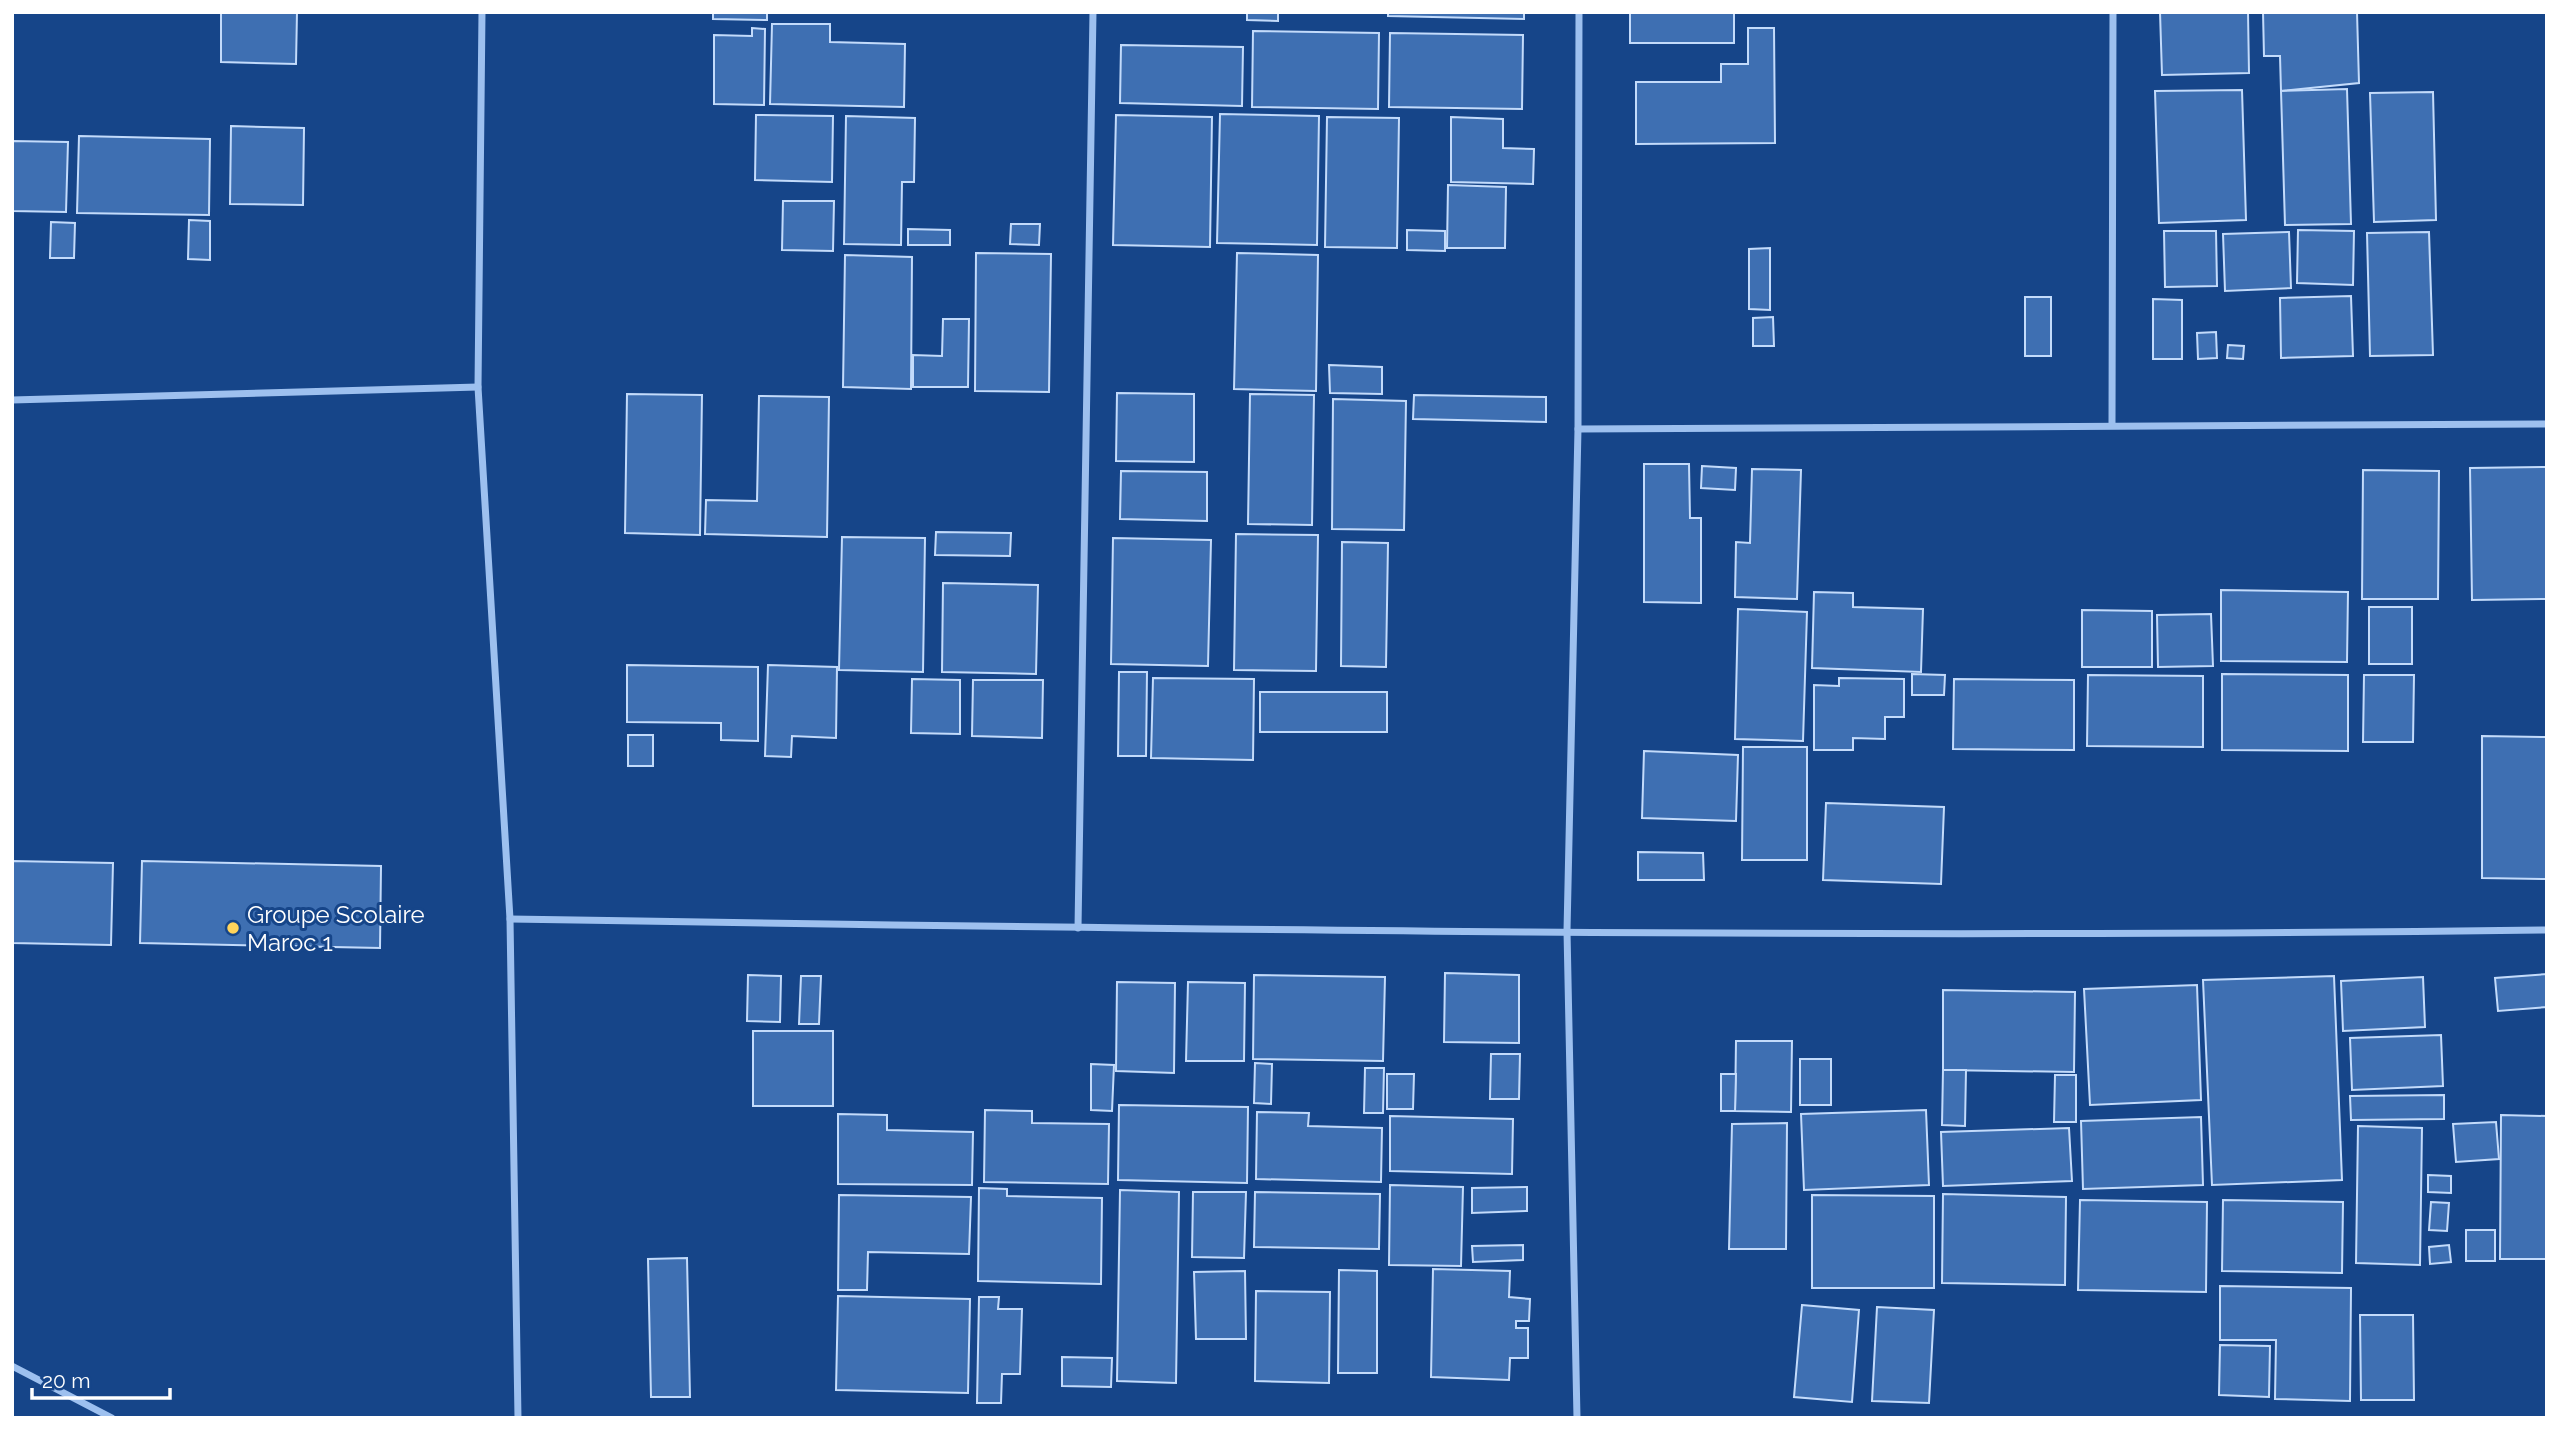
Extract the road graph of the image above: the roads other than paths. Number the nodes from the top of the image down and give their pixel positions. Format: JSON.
{"nodes":[{"id":1,"x":482,"y":12,"type":"edge"},
{"id":2,"x":1093,"y":12,"type":"edge"},
{"id":3,"x":1579,"y":12,"type":"edge"},
{"id":4,"x":2113,"y":12,"type":"edge"},
{"id":5,"x":478,"y":387,"type":"junction"},
{"id":6,"x":12,"y":400,"type":"edge"},
{"id":7,"x":2547,"y":424,"type":"edge"},
{"id":8,"x":2112,"y":425,"type":"junction"},
{"id":9,"x":1578,"y":429,"type":"junction"},
{"id":10,"x":510,"y":919,"type":"junction"},
{"id":11,"x":1079,"y":928,"type":"junction"},
{"id":12,"x":2547,"y":930,"type":"edge"},
{"id":13,"x":1567,"y":931,"type":"junction"},
{"id":14,"x":12,"y":1366,"type":"edge"},
{"id":15,"x":112,"y":1418,"type":"edge"},
{"id":16,"x":518,"y":1418,"type":"edge"},
{"id":17,"x":1577,"y":1418,"type":"edge"}],
"edges":[{"from":1,"to":5,"type":"street"},
{"from":2,"to":11,"type":"street"},
{"from":3,"to":9,"type":"street"},
{"from":4,"to":8,"type":"street"},
{"from":5,"to":6,"type":"street"},
{"from":5,"to":10,"type":"street"},
{"from":7,"to":8,"type":"street"},
{"from":8,"to":9,"type":"street"},
{"from":9,"to":13,"type":"street"},
{"from":10,"to":11,"type":"street"},
{"from":10,"to":16,"type":"street"},
{"from":11,"to":13,"type":"street"},
{"from":12,"to":13,"type":"street"},
{"from":13,"to":17,"type":"street"},
{"from":14,"to":15,"type":"street"}]}
